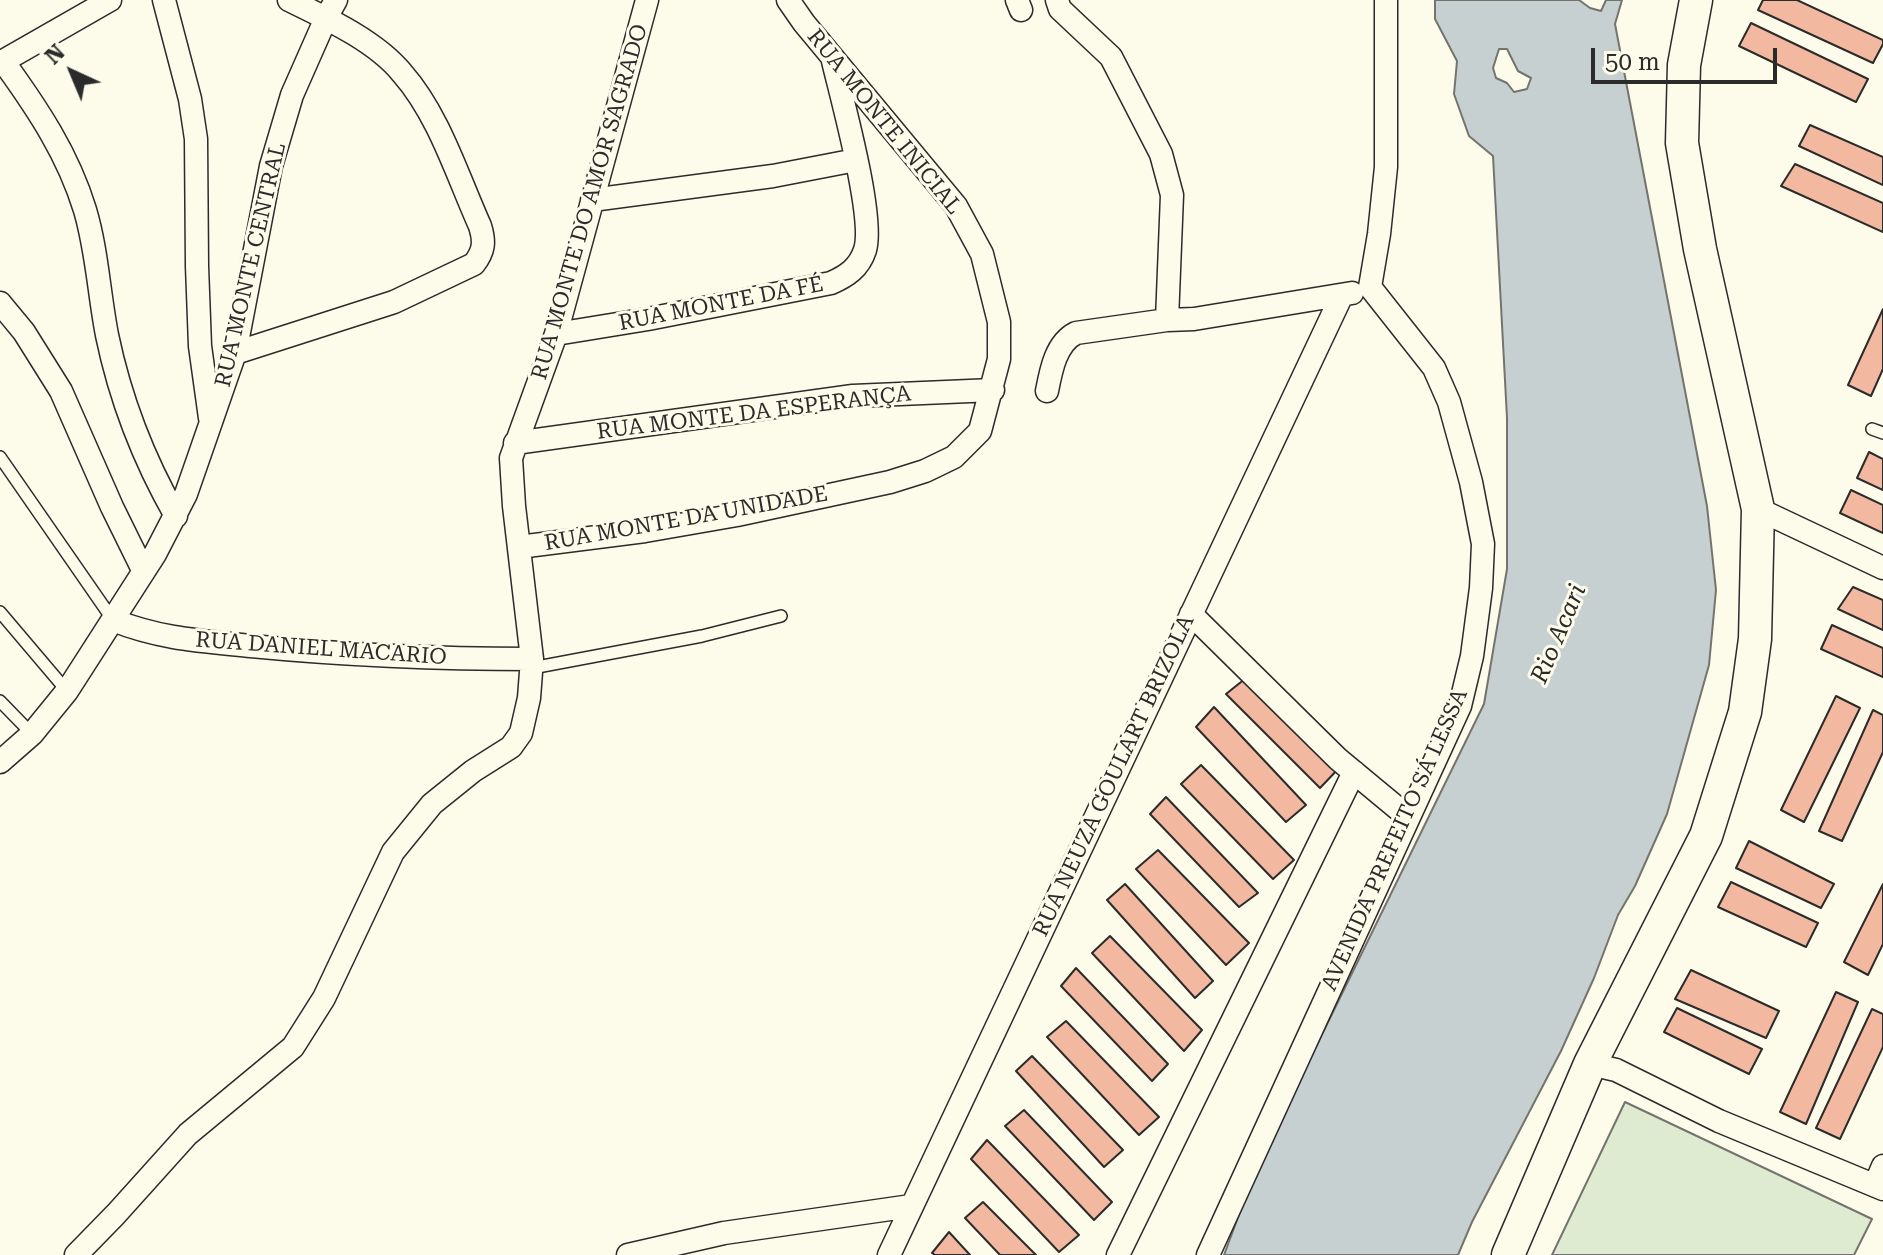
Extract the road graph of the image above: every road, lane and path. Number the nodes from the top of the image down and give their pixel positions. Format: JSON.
{"nodes":[{"id":1,"x":110,"y":0,"type":"edge"},
{"id":2,"x":164,"y":0,"type":"edge"},
{"id":3,"x":289,"y":0,"type":"edge"},
{"id":4,"x":647,"y":0,"type":"edge"},
{"id":5,"x":788,"y":0,"type":"edge"},
{"id":6,"x":1057,"y":0,"type":"edge"},
{"id":7,"x":1386,"y":0,"type":"edge"},
{"id":8,"x":1696,"y":0,"type":"edge"},
{"id":9,"x":331,"y":9,"type":"edge"},
{"id":10,"x":832,"y":55,"type":"junction"},
{"id":11,"x":2,"y":62,"type":"edge"},
{"id":12,"x":856,"y":160,"type":"junction"},
{"id":13,"x":592,"y":200,"type":"junction"},
{"id":14,"x":1370,"y":287,"type":"junction"},
{"id":15,"x":1341,"y":297,"type":"junction"},
{"id":16,"x":0,"y":303,"type":"edge"},
{"id":17,"x":1167,"y":320,"type":"junction"},
{"id":18,"x":556,"y":334,"type":"junction"},
{"id":19,"x":235,"y":353,"type":"junction"},
{"id":20,"x":993,"y":390,"type":"junction"},
{"id":21,"x":1047,"y":391,"type":"dead end"},
{"id":22,"x":210,"y":425,"type":"junction"},
{"id":23,"x":980,"y":431,"type":"joint"},
{"id":24,"x":515,"y":443,"type":"junction"},
{"id":25,"x":0,"y":457,"type":"edge"},
{"id":26,"x":1758,"y":509,"type":"junction"},
{"id":27,"x":176,"y":516,"type":"junction"},
{"id":28,"x":519,"y":547,"type":"junction"},
{"id":29,"x":1883,"y":568,"type":"edge"},
{"id":30,"x":143,"y":570,"type":"junction"},
{"id":31,"x":0,"y":612,"type":"edge"},
{"id":32,"x":1191,"y":614,"type":"junction"},
{"id":33,"x":781,"y":616,"type":"dead end"},
{"id":34,"x":113,"y":620,"type":"junction"},
{"id":35,"x":532,"y":663,"type":"junction"},
{"id":36,"x":67,"y":691,"type":"junction"},
{"id":37,"x":0,"y":701,"type":"edge"},
{"id":38,"x":32,"y":734,"type":"junction"},
{"id":39,"x":0,"y":762,"type":"edge"},
{"id":40,"x":1354,"y":772,"type":"junction"},
{"id":41,"x":1408,"y":817,"type":"junction"},
{"id":42,"x":1590,"y":1064,"type":"junction"},
{"id":43,"x":1880,"y":1180,"type":"edge"},
{"id":44,"x":911,"y":1206,"type":"junction"},
{"id":45,"x":76,"y":1255,"type":"edge"},
{"id":46,"x":628,"y":1255,"type":"edge"},
{"id":47,"x":889,"y":1255,"type":"edge"},
{"id":48,"x":1118,"y":1255,"type":"edge"},
{"id":49,"x":1208,"y":1255,"type":"edge"},
{"id":50,"x":1508,"y":1255,"type":"edge"}],
"edges":[{"from":1,"to":11,"type":"street"},
{"from":2,"to":22,"type":"street"},
{"from":3,"to":9,"type":"street"},
{"from":4,"to":13,"type":"street","name":"RUA MONTE DO AMOR SAGRADO"},
{"from":5,"to":10,"type":"street","name":"RUA MONTE INICIAL"},
{"from":6,"to":17,"type":"street"},
{"from":7,"to":14,"type":"street"},
{"from":8,"to":26,"type":"street"},
{"from":9,"to":19,"type":"street","name":"RUA MONTE CENTRAL"},
{"from":9,"to":19,"type":"street"},
{"from":10,"to":12,"type":"street","name":"RUA MONTE DA FÉ"},
{"from":10,"to":20,"type":"street","name":"RUA MONTE INICIAL"},
{"from":11,"to":27,"type":"street"},
{"from":12,"to":13,"type":"street"},
{"from":12,"to":18,"type":"street","name":"RUA MONTE DA FÉ"},
{"from":13,"to":18,"type":"street","name":"RUA MONTE DO AMOR SAGRADO"},
{"from":14,"to":15,"type":"street"},
{"from":14,"to":41,"type":"street","name":"AVENIDA PREFEITO SÁ LESSA"},
{"from":15,"to":17,"type":"street"},
{"from":15,"to":32,"type":"street","name":"RUA NEUZA GOULART BRIZOLA"},
{"from":16,"to":30,"type":"street"},
{"from":17,"to":21,"type":"street"},
{"from":18,"to":24,"type":"street","name":"RUA MONTE DO AMOR SAGRADO"},
{"from":19,"to":22,"type":"street","name":"RUA MONTE CENTRAL"},
{"from":20,"to":23,"type":"street","name":"RUA MONTE INICIAL"},
{"from":20,"to":24,"type":"street","name":"RUA MONTE DA ESPERANÇA"},
{"from":22,"to":27,"type":"street","name":"RUA MONTE CENTRAL"},
{"from":23,"to":28,"type":"street","name":"RUA MONTE DA UNIDADE"},
{"from":24,"to":28,"type":"street","name":"RUA MONTE DO AMOR SAGRADO"},
{"from":25,"to":34,"type":"lane"},
{"from":26,"to":29,"type":"street"},
{"from":26,"to":42,"type":"street"},
{"from":27,"to":30,"type":"street","name":"RUA MONTE CENTRAL"},
{"from":28,"to":35,"type":"street","name":"RUA MONTE DO AMOR SAGRADO"},
{"from":30,"to":34,"type":"street","name":"RUA MONTE CENTRAL"},
{"from":31,"to":36,"type":"lane"},
{"from":32,"to":40,"type":"street"},
{"from":32,"to":44,"type":"street","name":"RUA NEUZA GOULART BRIZOLA"},
{"from":33,"to":35,"type":"lane","name":"RUA DANIEL MACARIO"},
{"from":34,"to":35,"type":"street","name":"RUA DANIEL MACARIO"},
{"from":34,"to":36,"type":"street","name":"RUA MONTE CENTRAL"},
{"from":35,"to":45,"type":"street","name":"RUA MONTE DO AMOR SAGRADO"},
{"from":36,"to":38,"type":"street","name":"RUA MONTE CENTRAL"},
{"from":37,"to":38,"type":"lane"},
{"from":38,"to":39,"type":"street","name":"RUA MONTE CENTRAL"},
{"from":40,"to":41,"type":"street"},
{"from":40,"to":48,"type":"street"},
{"from":41,"to":49,"type":"street","name":"AVENIDA PREFEITO SÁ LESSA"},
{"from":42,"to":43,"type":"street"},
{"from":42,"to":50,"type":"street"},
{"from":44,"to":46,"type":"street"},
{"from":44,"to":47,"type":"street","name":"RUA NEUZA GOULART BRIZOLA"}]}
